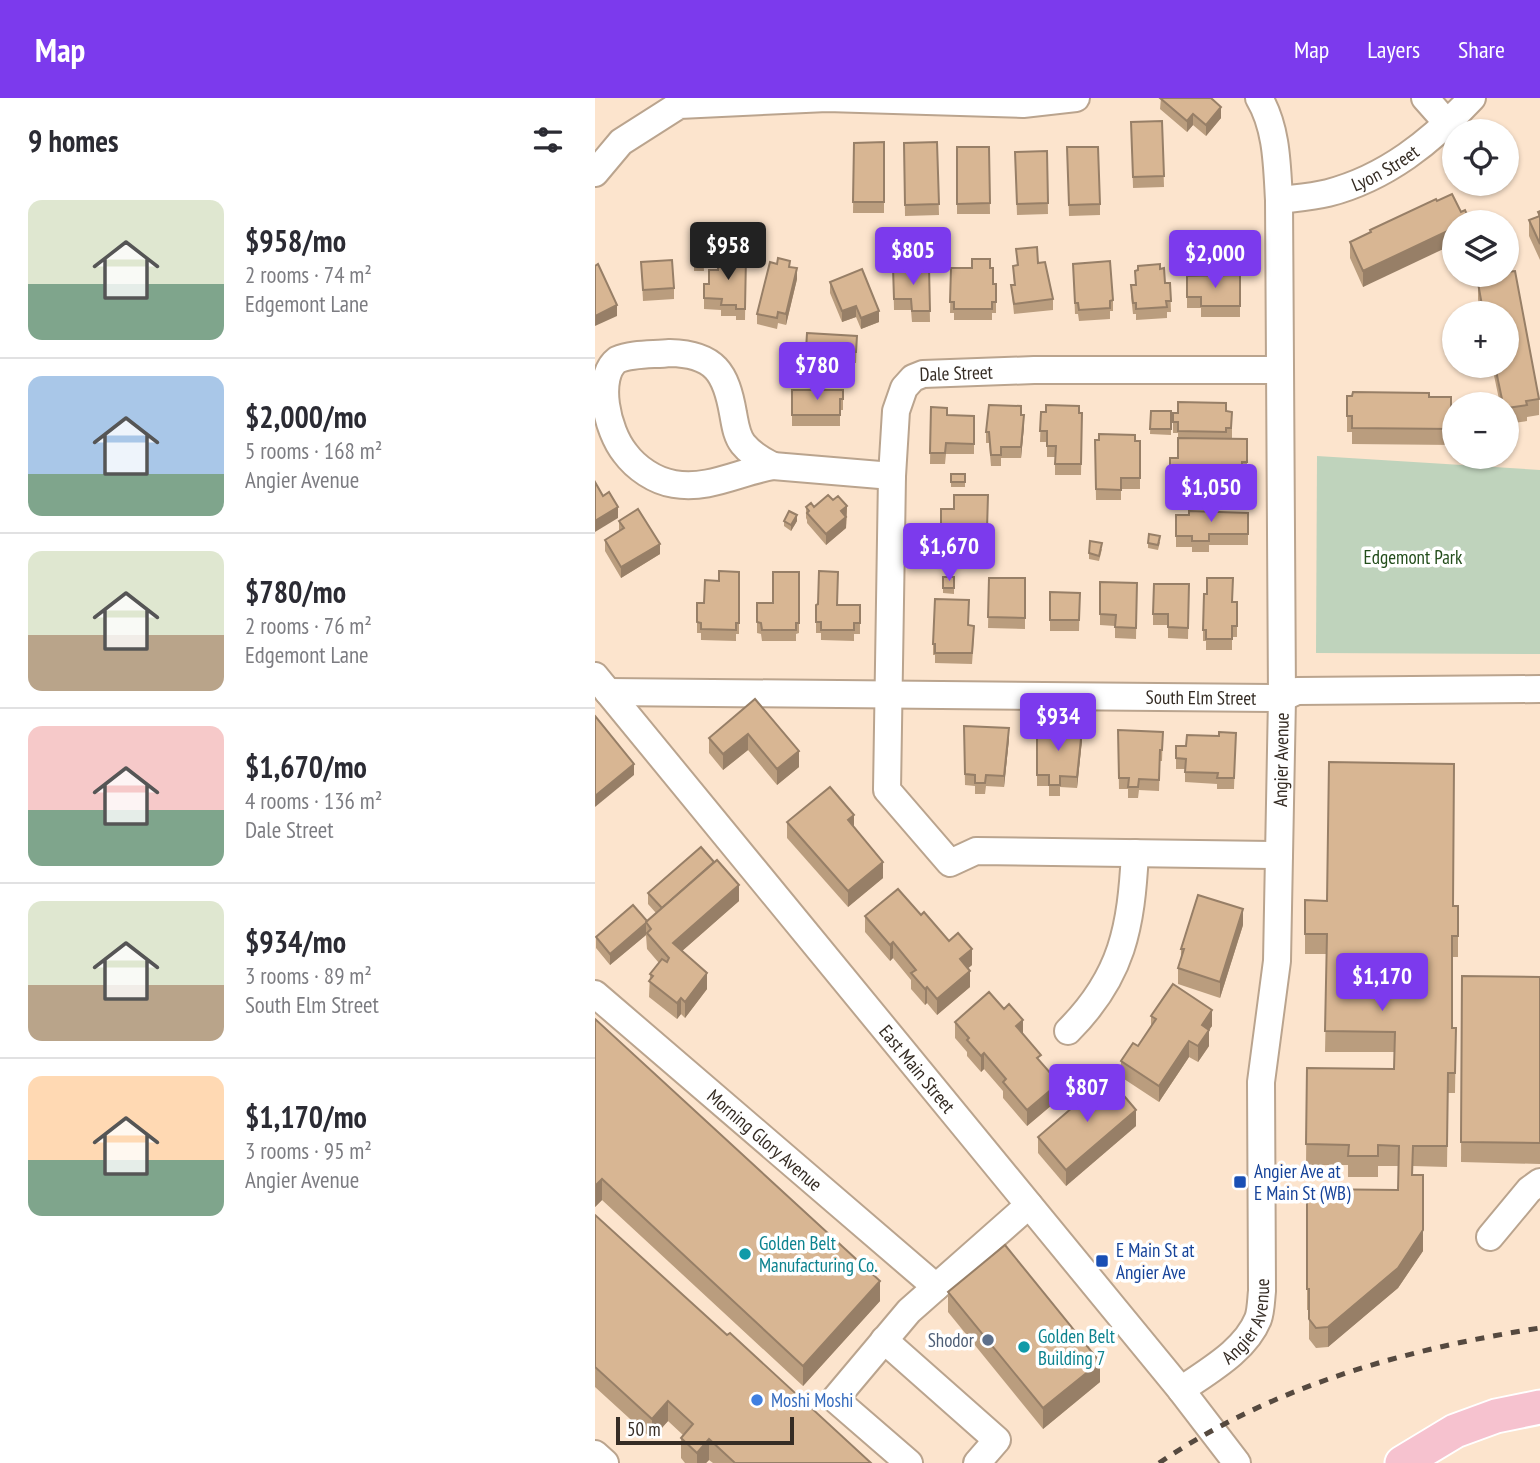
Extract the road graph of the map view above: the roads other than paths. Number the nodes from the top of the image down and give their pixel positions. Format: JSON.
{"nodes":[{"id":1,"x":1076,"y":98,"type":"edge"},
{"id":2,"x":1259,"y":98,"type":"edge"},
{"id":3,"x":1425,"y":98,"type":"edge"},
{"id":4,"x":1472,"y":98,"type":"edge"},
{"id":5,"x":688,"y":101,"type":"edge"},
{"id":6,"x":1444,"y":119,"type":"edge"},
{"id":7,"x":1453,"y":119,"type":"edge"},
{"id":8,"x":1442,"y":129,"type":"edge"},
{"id":9,"x":595,"y":173,"type":"edge"},
{"id":10,"x":1279,"y":200,"type":"junction"},
{"id":11,"x":1279,"y":370,"type":"junction"},
{"id":12,"x":773,"y":466,"type":"junction"},
{"id":13,"x":892,"y":476,"type":"junction"},
{"id":14,"x":601,"y":684,"type":"edge"},
{"id":15,"x":1540,"y":689,"type":"edge"},
{"id":16,"x":888,"y":695,"type":"junction"},
{"id":17,"x":1282,"y":698,"type":"junction"},
{"id":18,"x":1135,"y":853,"type":"junction"},
{"id":19,"x":1279,"y":855,"type":"junction"},
{"id":20,"x":595,"y":993,"type":"edge"},
{"id":21,"x":1068,"y":1031,"type":"dead end"},
{"id":22,"x":1540,"y":1182,"type":"edge"},
{"id":23,"x":1029,"y":1205,"type":"junction"},
{"id":24,"x":1490,"y":1237,"type":"dead end"},
{"id":25,"x":936,"y":1287,"type":"junction"},
{"id":26,"x":884,"y":1340,"type":"junction"},
{"id":27,"x":1181,"y":1390,"type":"junction"},
{"id":28,"x":1540,"y":1407,"type":"edge"},
{"id":29,"x":595,"y":1454,"type":"edge"},
{"id":30,"x":605,"y":1463,"type":"edge"},
{"id":31,"x":909,"y":1463,"type":"edge"},
{"id":32,"x":977,"y":1463,"type":"edge"},
{"id":33,"x":1237,"y":1463,"type":"edge"},
{"id":34,"x":1402,"y":1463,"type":"edge"}],
"edges":[{"from":1,"to":5,"type":"street"},
{"from":2,"to":10,"type":"street","name":"Angier Avenue"},
{"from":3,"to":6,"type":"street"},
{"from":4,"to":7,"type":"street","name":"Lyon Street"},
{"from":5,"to":9,"type":"street"},
{"from":8,"to":10,"type":"street","name":"Lyon Street"},
{"from":10,"to":11,"type":"street","name":"Angier Avenue"},
{"from":11,"to":13,"type":"street","name":"Dale Street"},
{"from":11,"to":17,"type":"street","name":"Angier Avenue"},
{"from":12,"to":12,"type":"street"},
{"from":12,"to":13,"type":"street"},
{"from":13,"to":16,"type":"street","name":"Dale Street"},
{"from":14,"to":16,"type":"street","name":"South Elm Street"},
{"from":14,"to":23,"type":"street","name":"East Main Street"},
{"from":15,"to":17,"type":"street","name":"South Elm Street"},
{"from":16,"to":17,"type":"street","name":"South Elm Street"},
{"from":16,"to":18,"type":"street","name":"Dale Street"},
{"from":17,"to":19,"type":"street","name":"Angier Avenue"},
{"from":18,"to":19,"type":"street"},
{"from":18,"to":21,"type":"street"},
{"from":19,"to":27,"type":"street","name":"Angier Avenue"},
{"from":20,"to":25,"type":"street","name":"Morning Glory Avenue"},
{"from":22,"to":24,"type":"street"},
{"from":23,"to":25,"type":"street"},
{"from":23,"to":27,"type":"street","name":"East Main Street"},
{"from":25,"to":26,"type":"street"},
{"from":26,"to":31,"type":"street"},
{"from":26,"to":32,"type":"street"},
{"from":27,"to":33,"type":"street","name":"East Main Street"},
{"from":28,"to":34,"type":"main road"},
{"from":29,"to":30,"type":"street"}]}
